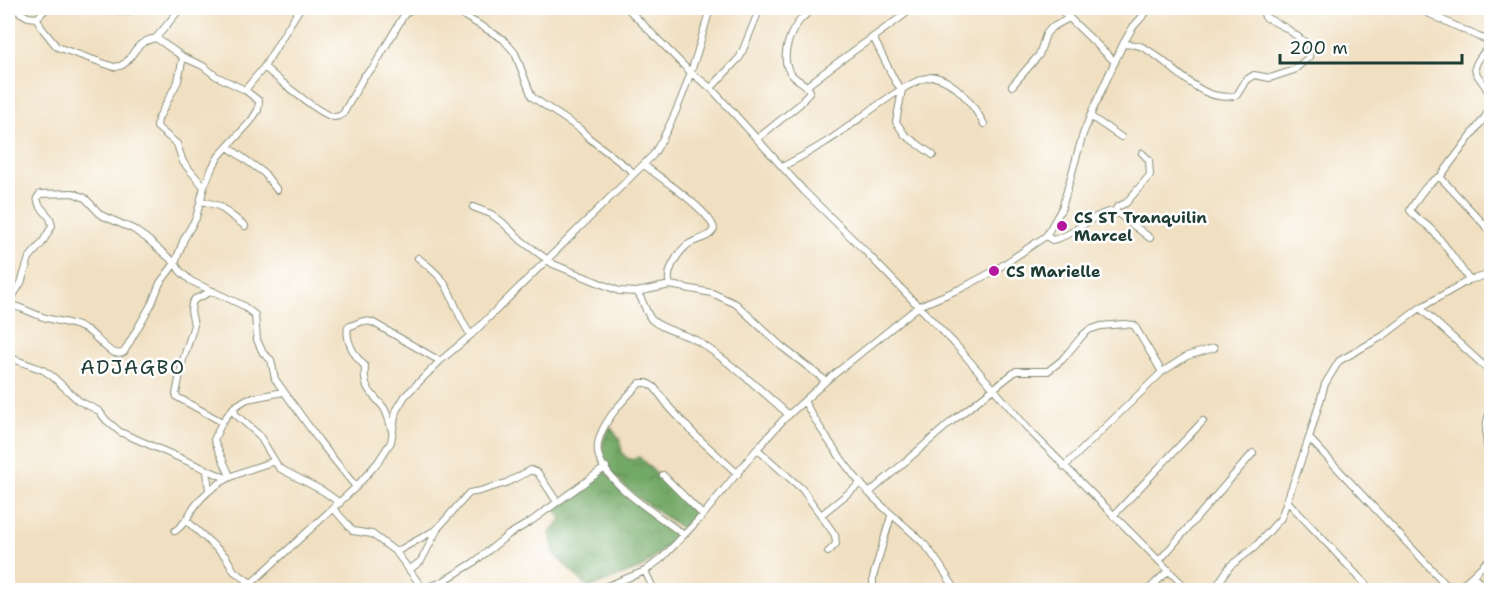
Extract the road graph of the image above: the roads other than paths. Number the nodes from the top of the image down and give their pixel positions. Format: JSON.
{"nodes":[{"id":1,"x":47,"y":8,"type":"edge"},
{"id":2,"x":107,"y":8,"type":"edge"},
{"id":3,"x":131,"y":8,"type":"edge"},
{"id":4,"x":300,"y":8,"type":"edge"},
{"id":5,"x":413,"y":8,"type":"edge"},
{"id":6,"x":451,"y":8,"type":"edge"},
{"id":7,"x":627,"y":8,"type":"edge"},
{"id":8,"x":710,"y":8,"type":"edge"},
{"id":9,"x":760,"y":8,"type":"edge"},
{"id":10,"x":815,"y":8,"type":"edge"},
{"id":11,"x":913,"y":8,"type":"edge"},
{"id":12,"x":1059,"y":8,"type":"edge"},
{"id":13,"x":1150,"y":8,"type":"edge"},
{"id":14,"x":1262,"y":8,"type":"edge"},
{"id":15,"x":1417,"y":8,"type":"edge"},
{"id":16,"x":17,"y":9,"type":"edge"},
{"id":17,"x":180,"y":9,"type":"dead end"},
{"id":18,"x":37,"y":18,"type":"junction"},
{"id":19,"x":1069,"y":18,"type":"junction"},
{"id":20,"x":873,"y":37,"type":"junction"},
{"id":21,"x":156,"y":38,"type":"junction"},
{"id":22,"x":1491,"y":42,"type":"edge"},
{"id":23,"x":1123,"y":44,"type":"junction"},
{"id":24,"x":183,"y":57,"type":"junction"},
{"id":25,"x":1115,"y":62,"type":"junction"},
{"id":26,"x":264,"y":67,"type":"junction"},
{"id":27,"x":690,"y":72,"type":"junction"},
{"id":28,"x":807,"y":86,"type":"junction"},
{"id":29,"x":1012,"y":86,"type":"dead end"},
{"id":30,"x":711,"y":88,"type":"junction"},
{"id":31,"x":245,"y":90,"type":"junction"},
{"id":32,"x":902,"y":90,"type":"junction"},
{"id":33,"x":1491,"y":102,"type":"edge"},
{"id":34,"x":1090,"y":116,"type":"junction"},
{"id":35,"x":984,"y":124,"type":"dead end"},
{"id":36,"x":1121,"y":137,"type":"dead end"},
{"id":37,"x":758,"y":139,"type":"junction"},
{"id":38,"x":228,"y":147,"type":"junction"},
{"id":39,"x":1142,"y":153,"type":"dead end"},
{"id":40,"x":933,"y":155,"type":"dead end"},
{"id":41,"x":644,"y":165,"type":"junction"},
{"id":42,"x":782,"y":167,"type":"junction"},
{"id":43,"x":634,"y":173,"type":"junction"},
{"id":44,"x":1440,"y":177,"type":"junction"},
{"id":45,"x":204,"y":187,"type":"junction"},
{"id":46,"x":278,"y":190,"type":"dead end"},
{"id":47,"x":202,"y":201,"type":"junction"},
{"id":48,"x":473,"y":207,"type":"dead end"},
{"id":49,"x":1114,"y":211,"type":"junction"},
{"id":50,"x":245,"y":226,"type":"dead end"},
{"id":51,"x":1491,"y":233,"type":"edge"},
{"id":52,"x":1046,"y":236,"type":"junction"},
{"id":53,"x":1150,"y":238,"type":"dead end"},
{"id":54,"x":418,"y":258,"type":"dead end"},
{"id":55,"x":546,"y":260,"type":"junction"},
{"id":56,"x":175,"y":263,"type":"junction"},
{"id":57,"x":1491,"y":274,"type":"edge"},
{"id":58,"x":1469,"y":280,"type":"junction"},
{"id":59,"x":670,"y":285,"type":"junction"},
{"id":60,"x":213,"y":291,"type":"junction"},
{"id":61,"x":637,"y":292,"type":"junction"},
{"id":62,"x":8,"y":304,"type":"edge"},
{"id":63,"x":919,"y":306,"type":"junction"},
{"id":64,"x":1420,"y":308,"type":"junction"},
{"id":65,"x":471,"y":335,"type":"junction"},
{"id":66,"x":1214,"y":348,"type":"dead end"},
{"id":67,"x":8,"y":357,"type":"edge"},
{"id":68,"x":440,"y":361,"type":"junction"},
{"id":69,"x":1162,"y":372,"type":"junction"},
{"id":70,"x":1491,"y":373,"type":"edge"},
{"id":71,"x":826,"y":381,"type":"junction"},
{"id":72,"x":994,"y":390,"type":"junction"},
{"id":73,"x":283,"y":392,"type":"junction"},
{"id":74,"x":804,"y":401,"type":"junction"},
{"id":75,"x":1491,"y":406,"type":"edge"},
{"id":76,"x":234,"y":407,"type":"junction"},
{"id":77,"x":789,"y":415,"type":"junction"},
{"id":78,"x":1203,"y":421,"type":"dead end"},
{"id":79,"x":222,"y":422,"type":"junction"},
{"id":80,"x":393,"y":432,"type":"junction"},
{"id":81,"x":1309,"y":438,"type":"junction"},
{"id":82,"x":757,"y":449,"type":"junction"},
{"id":83,"x":1253,"y":453,"type":"dead end"},
{"id":84,"x":275,"y":462,"type":"junction"},
{"id":85,"x":1491,"y":464,"type":"edge"},
{"id":86,"x":1064,"y":466,"type":"junction"},
{"id":87,"x":606,"y":467,"type":"junction"},
{"id":88,"x":207,"y":471,"type":"junction"},
{"id":89,"x":663,"y":474,"type":"dead end"},
{"id":90,"x":738,"y":474,"type":"junction"},
{"id":91,"x":228,"y":477,"type":"junction"},
{"id":92,"x":861,"y":483,"type":"junction"},
{"id":93,"x":356,"y":487,"type":"junction"},
{"id":94,"x":209,"y":491,"type":"junction"},
{"id":95,"x":869,"y":493,"type":"junction"},
{"id":96,"x":557,"y":502,"type":"junction"},
{"id":97,"x":1288,"y":502,"type":"junction"},
{"id":98,"x":340,"y":503,"type":"junction"},
{"id":99,"x":334,"y":509,"type":"junction"},
{"id":100,"x":703,"y":515,"type":"junction"},
{"id":101,"x":821,"y":515,"type":"junction"},
{"id":102,"x":891,"y":516,"type":"junction"},
{"id":103,"x":1113,"y":516,"type":"junction"},
{"id":104,"x":188,"y":521,"type":"junction"},
{"id":105,"x":437,"y":529,"type":"junction"},
{"id":106,"x":175,"y":531,"type":"dead end"},
{"id":107,"x":684,"y":535,"type":"junction"},
{"id":108,"x":396,"y":552,"type":"junction"},
{"id":109,"x":828,"y":552,"type":"dead end"},
{"id":110,"x":1491,"y":556,"type":"edge"},
{"id":111,"x":1159,"y":561,"type":"junction"},
{"id":112,"x":409,"y":570,"type":"junction"},
{"id":113,"x":1169,"y":570,"type":"junction"},
{"id":114,"x":645,"y":571,"type":"junction"},
{"id":115,"x":1473,"y":576,"type":"junction"},
{"id":116,"x":251,"y":583,"type":"junction"},
{"id":117,"x":423,"y":590,"type":"edge"},
{"id":118,"x":243,"y":591,"type":"edge"},
{"id":119,"x":597,"y":591,"type":"edge"},
{"id":120,"x":654,"y":591,"type":"edge"},
{"id":121,"x":873,"y":591,"type":"edge"},
{"id":122,"x":956,"y":591,"type":"edge"},
{"id":123,"x":1148,"y":591,"type":"edge"},
{"id":124,"x":1188,"y":591,"type":"edge"},
{"id":125,"x":1214,"y":591,"type":"edge"},
{"id":126,"x":1371,"y":591,"type":"edge"},
{"id":127,"x":1450,"y":591,"type":"edge"},
{"id":128,"x":1457,"y":591,"type":"edge"},
{"id":129,"x":1486,"y":591,"type":"edge"}],
"edges":[{"from":1,"to":18,"type":"street"},
{"from":2,"to":3,"type":"street"},
{"from":4,"to":26,"type":"street"},
{"from":5,"to":26,"type":"street"},
{"from":6,"to":43,"type":"street"},
{"from":7,"to":27,"type":"street"},
{"from":8,"to":27,"type":"street"},
{"from":9,"to":30,"type":"street"},
{"from":10,"to":28,"type":"street"},
{"from":11,"to":20,"type":"street"},
{"from":12,"to":19,"type":"street"},
{"from":13,"to":23,"type":"street"},
{"from":14,"to":23,"type":"street"},
{"from":15,"to":22,"type":"street"},
{"from":16,"to":18,"type":"street"},
{"from":17,"to":21,"type":"street"},
{"from":18,"to":21,"type":"street"},
{"from":19,"to":25,"type":"street"},
{"from":19,"to":29,"type":"street"},
{"from":20,"to":28,"type":"street"},
{"from":20,"to":32,"type":"street"},
{"from":21,"to":24,"type":"street"},
{"from":22,"to":33,"type":"street"},
{"from":23,"to":25,"type":"street"},
{"from":24,"to":31,"type":"street"},
{"from":24,"to":45,"type":"street"},
{"from":25,"to":34,"type":"street"},
{"from":26,"to":31,"type":"street"},
{"from":27,"to":30,"type":"street"},
{"from":27,"to":41,"type":"street"},
{"from":28,"to":37,"type":"street"},
{"from":30,"to":37,"type":"street"},
{"from":31,"to":38,"type":"street"},
{"from":32,"to":35,"type":"street"},
{"from":32,"to":40,"type":"street"},
{"from":32,"to":42,"type":"street"},
{"from":33,"to":44,"type":"street"},
{"from":34,"to":36,"type":"street"},
{"from":34,"to":52,"type":"street"},
{"from":37,"to":42,"type":"street"},
{"from":38,"to":45,"type":"street"},
{"from":38,"to":46,"type":"street"},
{"from":39,"to":49,"type":"street"},
{"from":41,"to":43,"type":"street"},
{"from":41,"to":59,"type":"street"},
{"from":42,"to":63,"type":"street"},
{"from":43,"to":55,"type":"street"},
{"from":44,"to":51,"type":"street"},
{"from":44,"to":58,"type":"street"},
{"from":45,"to":47,"type":"street"},
{"from":47,"to":50,"type":"street"},
{"from":47,"to":56,"type":"street"},
{"from":48,"to":55,"type":"street"},
{"from":49,"to":52,"type":"street"},
{"from":49,"to":53,"type":"street"},
{"from":52,"to":63,"type":"street"},
{"from":54,"to":65,"type":"street"},
{"from":55,"to":61,"type":"street"},
{"from":55,"to":65,"type":"street"},
{"from":56,"to":60,"type":"street"},
{"from":56,"to":62,"type":"street"},
{"from":56,"to":62,"type":"street"},
{"from":57,"to":58,"type":"street"},
{"from":58,"to":64,"type":"street"},
{"from":59,"to":61,"type":"street"},
{"from":59,"to":71,"type":"street"},
{"from":60,"to":73,"type":"street"},
{"from":60,"to":79,"type":"street"},
{"from":61,"to":77,"type":"street"},
{"from":63,"to":71,"type":"street"},
{"from":63,"to":72,"type":"street"},
{"from":64,"to":70,"type":"street"},
{"from":64,"to":81,"type":"street"},
{"from":65,"to":68,"type":"street"},
{"from":66,"to":69,"type":"street"},
{"from":67,"to":88,"type":"street"},
{"from":68,"to":80,"type":"street"},
{"from":68,"to":80,"type":"street"},
{"from":69,"to":72,"type":"street"},
{"from":69,"to":86,"type":"street"},
{"from":71,"to":74,"type":"street"},
{"from":72,"to":86,"type":"street"},
{"from":72,"to":95,"type":"street"},
{"from":73,"to":76,"type":"street"},
{"from":73,"to":93,"type":"street"},
{"from":74,"to":77,"type":"street"},
{"from":74,"to":92,"type":"street"},
{"from":75,"to":85,"type":"street"},
{"from":76,"to":79,"type":"street"},
{"from":76,"to":84,"type":"street"},
{"from":77,"to":82,"type":"street"},
{"from":78,"to":103,"type":"street"},
{"from":79,"to":91,"type":"street"},
{"from":80,"to":93,"type":"street"},
{"from":81,"to":97,"type":"street"},
{"from":81,"to":127,"type":"street"},
{"from":82,"to":90,"type":"street"},
{"from":82,"to":101,"type":"street"},
{"from":83,"to":111,"type":"street"},
{"from":84,"to":91,"type":"street"},
{"from":84,"to":98,"type":"street"},
{"from":86,"to":103,"type":"street"},
{"from":87,"to":90,"type":"street"},
{"from":87,"to":96,"type":"street"},
{"from":87,"to":107,"type":"street"},
{"from":88,"to":91,"type":"street"},
{"from":88,"to":94,"type":"street"},
{"from":89,"to":100,"type":"street"},
{"from":90,"to":100,"type":"street"},
{"from":91,"to":94,"type":"street"},
{"from":92,"to":95,"type":"street"},
{"from":92,"to":101,"type":"street"},
{"from":93,"to":98,"type":"street"},
{"from":94,"to":104,"type":"street"},
{"from":95,"to":102,"type":"street"},
{"from":96,"to":105,"type":"street"},
{"from":96,"to":117,"type":"street"},
{"from":97,"to":125,"type":"street"},
{"from":97,"to":126,"type":"street"},
{"from":98,"to":99,"type":"street"},
{"from":99,"to":108,"type":"street"},
{"from":99,"to":116,"type":"street"},
{"from":100,"to":107,"type":"street"},
{"from":101,"to":109,"type":"street"},
{"from":102,"to":121,"type":"street"},
{"from":102,"to":122,"type":"street"},
{"from":103,"to":111,"type":"street"},
{"from":104,"to":106,"type":"street"},
{"from":104,"to":116,"type":"street"},
{"from":105,"to":108,"type":"street"},
{"from":105,"to":112,"type":"street"},
{"from":107,"to":114,"type":"street"},
{"from":108,"to":112,"type":"street"},
{"from":110,"to":115,"type":"street"},
{"from":111,"to":113,"type":"street"},
{"from":112,"to":117,"type":"street"},
{"from":113,"to":123,"type":"street"},
{"from":113,"to":124,"type":"street"},
{"from":114,"to":119,"type":"street"},
{"from":114,"to":120,"type":"street"},
{"from":115,"to":128,"type":"street"},
{"from":115,"to":129,"type":"street"},
{"from":116,"to":118,"type":"street"}]}
